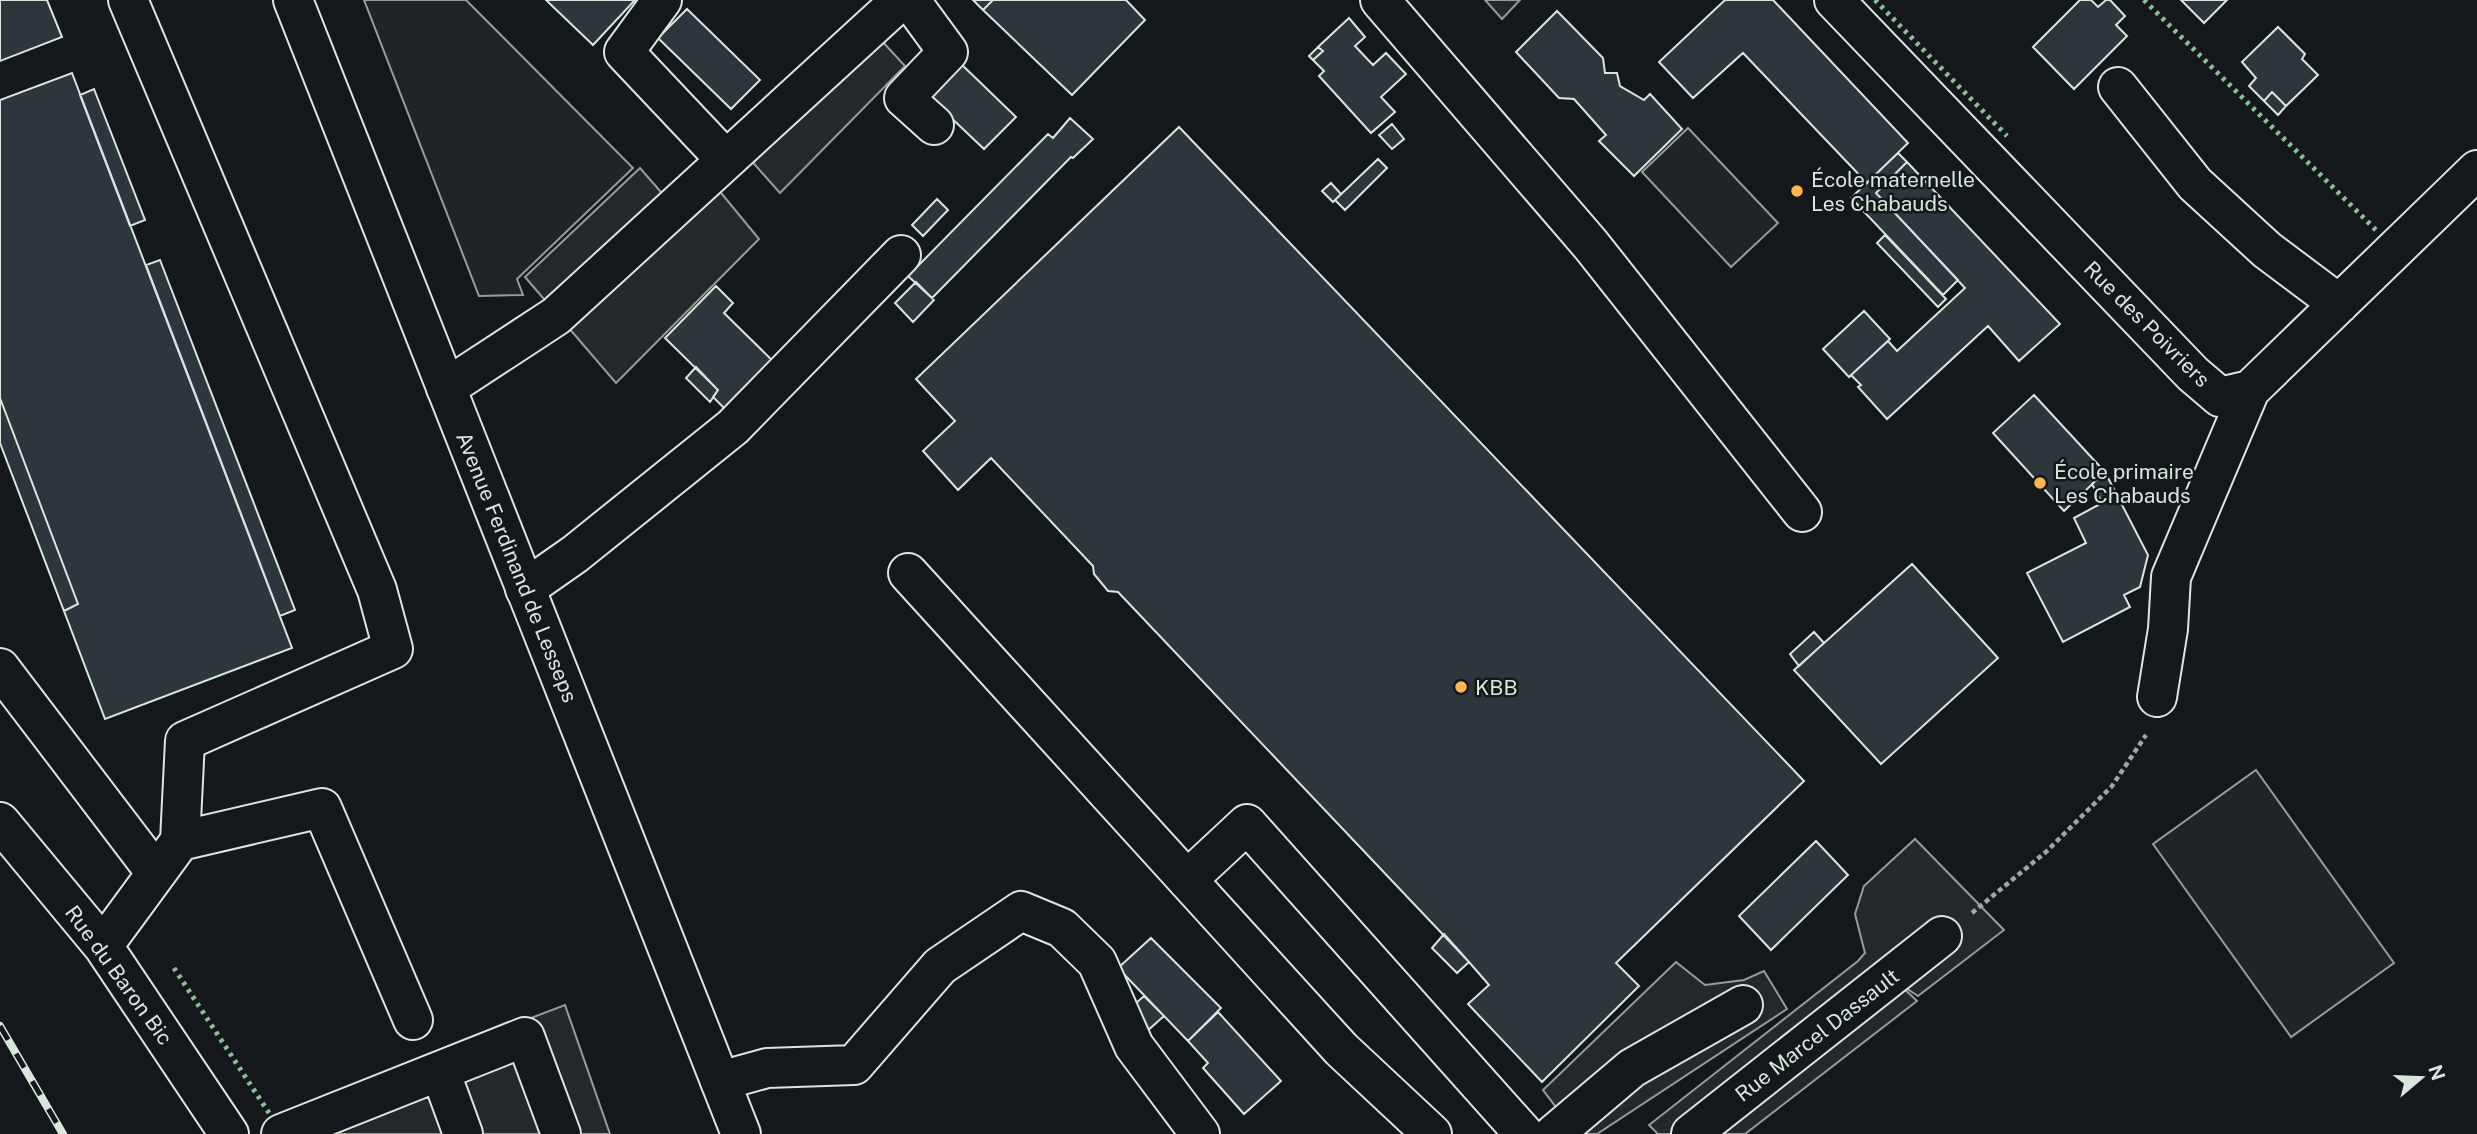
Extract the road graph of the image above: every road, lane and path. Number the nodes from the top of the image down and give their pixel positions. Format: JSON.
{"nodes":[{"id":1,"x":128,"y":0,"type":"edge"},
{"id":2,"x":293,"y":0,"type":"edge"},
{"id":3,"x":662,"y":0,"type":"edge"},
{"id":4,"x":901,"y":0,"type":"edge"},
{"id":5,"x":910,"y":0,"type":"edge"},
{"id":6,"x":1380,"y":0,"type":"edge"},
{"id":7,"x":1834,"y":0,"type":"edge"},
{"id":8,"x":2118,"y":87,"type":"dead end"},
{"id":9,"x":934,"y":125,"type":"dead end"},
{"id":10,"x":726,"y":160,"type":"junction"},
{"id":11,"x":2477,"y":170,"type":"edge"},
{"id":12,"x":901,"y":255,"type":"dead end"},
{"id":13,"x":2339,"y":304,"type":"junction"},
{"id":14,"x":446,"y":388,"type":"junction"},
{"id":15,"x":2250,"y":390,"type":"junction"},
{"id":16,"x":1802,"y":512,"type":"dead end"},
{"id":17,"x":908,"y":573,"type":"dead end"},
{"id":18,"x":525,"y":589,"type":"junction"},
{"id":19,"x":0,"y":668,"type":"edge"},
{"id":20,"x":2157,"y":697,"type":"joint"},
{"id":21,"x":0,"y":822,"type":"edge"},
{"id":22,"x":180,"y":841,"type":"junction"},
{"id":23,"x":156,"y":873,"type":"junction"},
{"id":24,"x":1187,"y":880,"type":"junction"},
{"id":25,"x":1942,"y":936,"type":"joint"},
{"id":26,"x":103,"y":946,"type":"junction"},
{"id":27,"x":1743,"y":1005,"type":"dead end"},
{"id":28,"x":413,"y":1020,"type":"dead end"},
{"id":29,"x":440,"y":1070,"type":"junction"},
{"id":30,"x":720,"y":1081,"type":"junction"},
{"id":31,"x":358,"y":1119,"type":"edge"},
{"id":32,"x":229,"y":1134,"type":"edge"},
{"id":33,"x":281,"y":1134,"type":"edge"},
{"id":34,"x":463,"y":1134,"type":"edge"},
{"id":35,"x":561,"y":1134,"type":"edge"},
{"id":36,"x":741,"y":1134,"type":"edge"},
{"id":37,"x":1200,"y":1134,"type":"edge"},
{"id":38,"x":1432,"y":1134,"type":"edge"},
{"id":39,"x":1524,"y":1134,"type":"edge"},
{"id":40,"x":1554,"y":1134,"type":"edge"},
{"id":41,"x":1691,"y":1134,"type":"edge"}],
"edges":[{"from":1,"to":22,"type":"street"},
{"from":2,"to":14,"type":"street","name":"Avenue Ferdinand de Lesseps"},
{"from":3,"to":10,"type":"street"},
{"from":4,"to":10,"type":"street"},
{"from":5,"to":9,"type":"street"},
{"from":6,"to":16,"type":"street"},
{"from":7,"to":15,"type":"street","name":"Rue des Poivriers"},
{"from":8,"to":13,"type":"street"},
{"from":10,"to":14,"type":"street"},
{"from":11,"to":13,"type":"street"},
{"from":12,"to":18,"type":"street"},
{"from":13,"to":15,"type":"street"},
{"from":14,"to":18,"type":"street","name":"Avenue Ferdinand de Lesseps"},
{"from":15,"to":20,"type":"street"},
{"from":17,"to":24,"type":"street"},
{"from":18,"to":30,"type":"street","name":"Avenue Ferdinand de Lesseps"},
{"from":19,"to":23,"type":"street"},
{"from":20,"to":25,"type":"path"},
{"from":21,"to":26,"type":"street","name":"Rue du Baron Bic"},
{"from":22,"to":23,"type":"street"},
{"from":22,"to":28,"type":"street"},
{"from":23,"to":26,"type":"street"},
{"from":24,"to":38,"type":"street"},
{"from":24,"to":39,"type":"street"},
{"from":25,"to":41,"type":"street","name":"Rue Marcel Dassault"},
{"from":26,"to":32,"type":"street","name":"Rue du Baron Bic"},
{"from":27,"to":40,"type":"street"},
{"from":29,"to":31,"type":"street"},
{"from":29,"to":34,"type":"street"},
{"from":29,"to":35,"type":"street"},
{"from":30,"to":36,"type":"street","name":"Avenue Ferdinand de Lesseps"},
{"from":30,"to":37,"type":"street"},
{"from":31,"to":33,"type":"street"}]}
